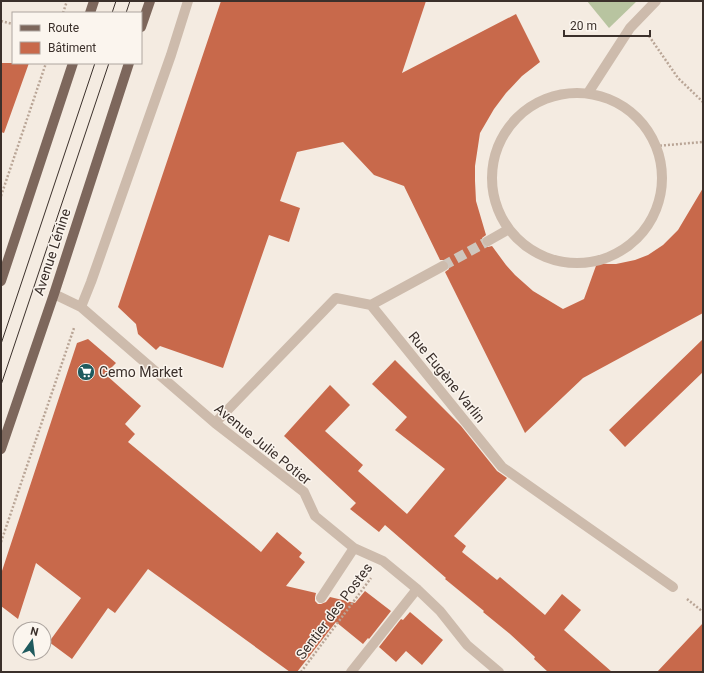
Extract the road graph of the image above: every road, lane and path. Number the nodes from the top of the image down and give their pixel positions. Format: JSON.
{"nodes":[{"id":1,"x":67,"y":1,"type":"edge"},
{"id":2,"x":94,"y":1,"type":"edge"},
{"id":3,"x":150,"y":1,"type":"edge"},
{"id":4,"x":188,"y":1,"type":"edge"},
{"id":5,"x":656,"y":1,"type":"edge"},
{"id":6,"x":63,"y":12,"type":"edge"},
{"id":7,"x":90,"y":12,"type":"edge"},
{"id":8,"x":637,"y":19,"type":"junction"},
{"id":9,"x":1,"y":21,"type":"edge"},
{"id":10,"x":12,"y":24,"type":"edge"},
{"id":11,"x":142,"y":24,"type":"edge"},
{"id":12,"x":46,"y":64,"type":"edge"},
{"id":13,"x":73,"y":64,"type":"edge"},
{"id":14,"x":129,"y":64,"type":"edge"},
{"id":15,"x":588,"y":93,"type":"junction"},
{"id":16,"x":703,"y":102,"type":"edge"},
{"id":17,"x":703,"y":142,"type":"edge"},
{"id":18,"x":656,"y":146,"type":"junction"},
{"id":19,"x":1,"y":196,"type":"edge"},
{"id":20,"x":509,"y":229,"type":"junction"},
{"id":21,"x":488,"y":242,"type":"tunnel mouth"},
{"id":22,"x":443,"y":266,"type":"tunnel mouth"},
{"id":23,"x":1,"y":281,"type":"edge"},
{"id":24,"x":54,"y":294,"type":"junction"},
{"id":25,"x":370,"y":305,"type":"junction"},
{"id":26,"x":81,"y":307,"type":"junction"},
{"id":27,"x":215,"y":423,"type":"junction"},
{"id":28,"x":1,"y":449,"type":"edge"},
{"id":29,"x":1,"y":542,"type":"edge"},
{"id":30,"x":354,"y":548,"type":"junction"},
{"id":31,"x":383,"y":561,"type":"junction"},
{"id":32,"x":673,"y":587,"type":"dead end"},
{"id":33,"x":417,"y":590,"type":"junction"},
{"id":34,"x":322,"y":598,"type":"dead end"},
{"id":35,"x":301,"y":672,"type":"edge"},
{"id":36,"x":350,"y":672,"type":"edge"},
{"id":37,"x":498,"y":672,"type":"edge"}],
"edges":[{"from":1,"to":6,"type":"path"},
{"from":2,"to":7,"type":"main road"},
{"from":3,"to":11,"type":"main road"},
{"from":4,"to":26,"type":"street"},
{"from":5,"to":8,"type":"street"},
{"from":8,"to":15,"type":"street"},
{"from":8,"to":16,"type":"path"},
{"from":9,"to":10,"type":"path"},
{"from":12,"to":19,"type":"path"},
{"from":13,"to":23,"type":"main road"},
{"from":14,"to":24,"type":"main road","name":"Avenue Lénine"},
{"from":15,"to":18,"type":"street"},
{"from":15,"to":20,"type":"street"},
{"from":17,"to":18,"type":"path"},
{"from":18,"to":20,"type":"street"},
{"from":20,"to":21,"type":"street"},
{"from":22,"to":25,"type":"street"},
{"from":24,"to":26,"type":"street","name":"Avenue Julie Potier"},
{"from":24,"to":28,"type":"main road","name":"Avenue Lénine"},
{"from":25,"to":27,"type":"street"},
{"from":25,"to":32,"type":"street","name":"Rue Eugène Varlin"},
{"from":26,"to":27,"type":"street","name":"Avenue Julie Potier"},
{"from":26,"to":29,"type":"path"},
{"from":27,"to":30,"type":"street","name":"Avenue Julie Potier"},
{"from":30,"to":31,"type":"street","name":"Avenue Julie Potier"},
{"from":30,"to":34,"type":"street"},
{"from":31,"to":33,"type":"street","name":"Avenue Julie Potier"},
{"from":31,"to":35,"type":"path","name":"Sentier des Postes"},
{"from":33,"to":36,"type":"street"},
{"from":33,"to":37,"type":"street","name":"Avenue Julie Potier"}]}
